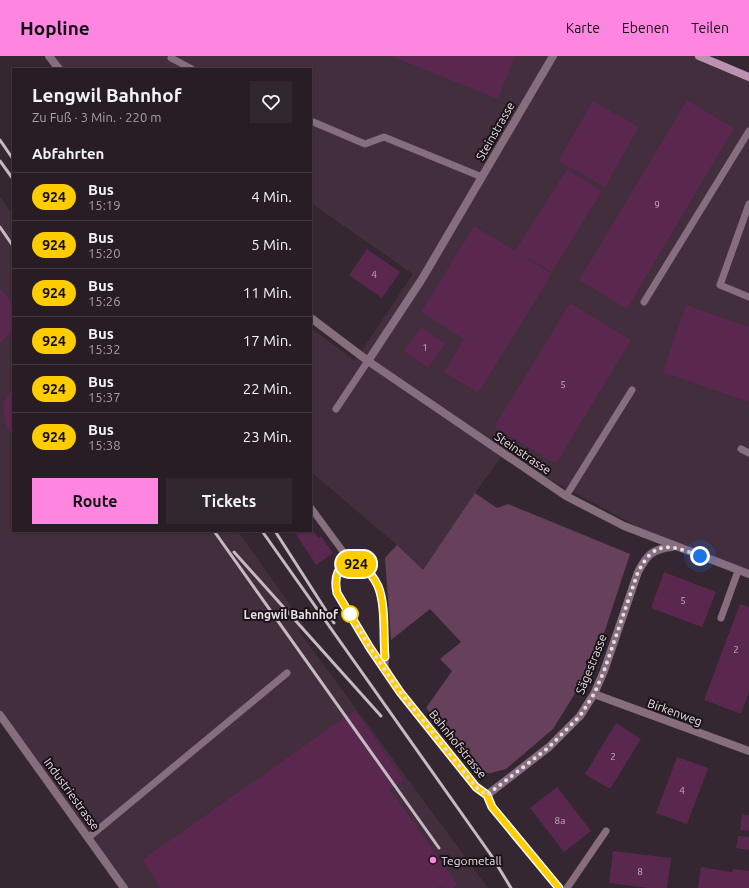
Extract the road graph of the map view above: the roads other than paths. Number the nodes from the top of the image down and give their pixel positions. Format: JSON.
{"nodes":[{"id":1,"x":49,"y":56,"type":"edge"},
{"id":2,"x":553,"y":56,"type":"edge"},
{"id":3,"x":699,"y":56,"type":"edge"},
{"id":4,"x":171,"y":58,"type":"dead end"},
{"id":5,"x":58,"y":68,"type":"edge"},
{"id":6,"x":190,"y":68,"type":"edge"},
{"id":7,"x":749,"y":77,"type":"edge"},
{"id":8,"x":312,"y":122,"type":"edge"},
{"id":9,"x":749,"y":131,"type":"edge"},
{"id":10,"x":482,"y":177,"type":"junction"},
{"id":11,"x":749,"y":204,"type":"edge"},
{"id":12,"x":749,"y":297,"type":"edge"},
{"id":13,"x":644,"y":302,"type":"dead end"},
{"id":14,"x":312,"y":319,"type":"edge"},
{"id":15,"x":368,"y":361,"type":"junction"},
{"id":16,"x":632,"y":390,"type":"dead end"},
{"id":17,"x":336,"y":409,"type":"dead end"},
{"id":18,"x":741,"y":449,"type":"dead end"},
{"id":19,"x":749,"y":453,"type":"edge"},
{"id":20,"x":566,"y":496,"type":"junction"},
{"id":21,"x":312,"y":509,"type":"edge"},
{"id":22,"x":675,"y":547,"type":"junction"},
{"id":23,"x":348,"y":564,"type":"junction"},
{"id":24,"x":738,"y":571,"type":"junction"},
{"id":25,"x":749,"y":574,"type":"edge"},
{"id":26,"x":721,"y":618,"type":"dead end"},
{"id":27,"x":385,"y":668,"type":"junction"},
{"id":28,"x":287,"y":673,"type":"dead end"},
{"id":29,"x":594,"y":694,"type":"junction"},
{"id":30,"x":0,"y":715,"type":"edge"},
{"id":31,"x":749,"y":751,"type":"edge"},
{"id":32,"x":487,"y":795,"type":"junction"},
{"id":33,"x":606,"y":831,"type":"dead end"},
{"id":34,"x":88,"y":838,"type":"junction"},
{"id":35,"x":124,"y":888,"type":"edge"},
{"id":36,"x":559,"y":888,"type":"edge"},
{"id":37,"x":567,"y":888,"type":"edge"}],
"edges":[{"from":1,"to":5,"type":"street"},
{"from":2,"to":10,"type":"street","name":"Steinstrasse"},
{"from":3,"to":7,"type":"street"},
{"from":4,"to":6,"type":"lane"},
{"from":8,"to":10,"type":"lane"},
{"from":9,"to":13,"type":"lane"},
{"from":10,"to":15,"type":"street","name":"Steinstrasse"},
{"from":11,"to":12,"type":"lane"},
{"from":14,"to":15,"type":"street","name":"Steinstrasse"},
{"from":15,"to":17,"type":"lane"},
{"from":15,"to":20,"type":"street","name":"Steinstrasse"},
{"from":16,"to":20,"type":"lane"},
{"from":18,"to":19,"type":"lane"},
{"from":20,"to":22,"type":"street","name":"Steinstrasse"},
{"from":21,"to":23,"type":"lane"},
{"from":22,"to":24,"type":"street","name":"Steinstrasse"},
{"from":22,"to":29,"type":"street","name":"Sägestrasse"},
{"from":23,"to":27,"type":"lane"},
{"from":23,"to":27,"type":"lane"},
{"from":24,"to":25,"type":"street","name":"Steinstrasse"},
{"from":24,"to":26,"type":"lane"},
{"from":27,"to":32,"type":"street","name":"Bahnhofstrasse"},
{"from":28,"to":34,"type":"lane"},
{"from":29,"to":31,"type":"street","name":"Birkenweg"},
{"from":29,"to":32,"type":"street","name":"Sägestrasse"},
{"from":30,"to":34,"type":"street","name":"Industriestrasse"},
{"from":32,"to":36,"type":"street","name":"Bahnhofstrasse"},
{"from":33,"to":37,"type":"lane"},
{"from":34,"to":35,"type":"street","name":"Industriestrasse"}]}
